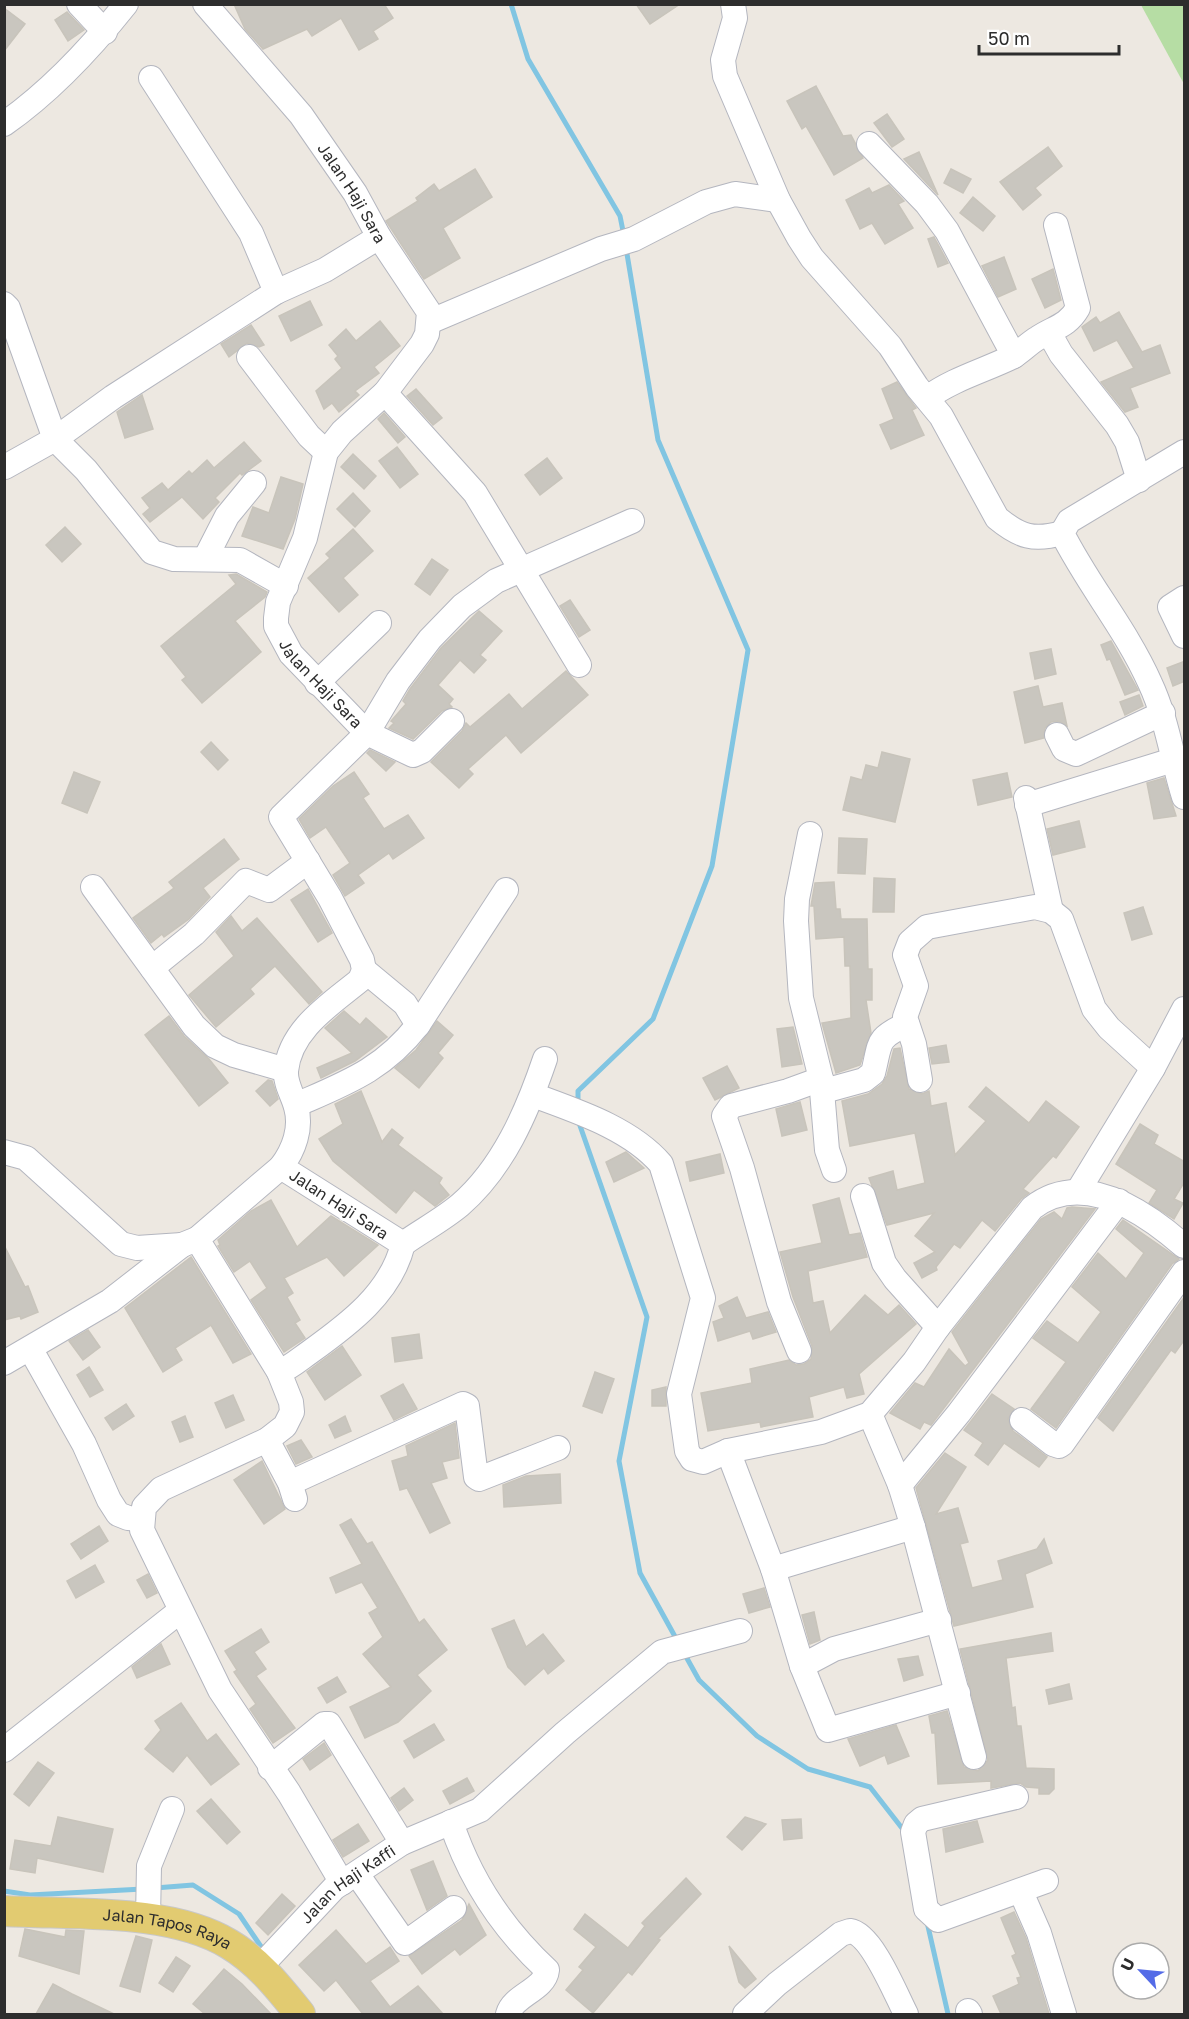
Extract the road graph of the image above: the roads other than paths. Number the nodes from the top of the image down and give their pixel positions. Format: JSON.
{"nodes":[{"id":1,"x":79,"y":4,"type":"edge"},
{"id":2,"x":126,"y":4,"type":"edge"},
{"id":3,"x":205,"y":4,"type":"edge"},
{"id":4,"x":733,"y":4,"type":"edge"},
{"id":5,"x":105,"y":32,"type":"junction"},
{"id":6,"x":151,"y":78,"type":"dead end"},
{"id":7,"x":4,"y":124,"type":"edge"},
{"id":8,"x":869,"y":144,"type":"dead end"},
{"id":9,"x":778,"y":200,"type":"junction"},
{"id":10,"x":1056,"y":225,"type":"dead end"},
{"id":11,"x":379,"y":237,"type":"junction"},
{"id":12,"x":276,"y":292,"type":"junction"},
{"id":13,"x":4,"y":304,"type":"edge"},
{"id":14,"x":429,"y":322,"type":"junction"},
{"id":15,"x":1046,"y":335,"type":"junction"},
{"id":16,"x":1014,"y":356,"type":"junction"},
{"id":17,"x":249,"y":357,"type":"dead end"},
{"id":18,"x":385,"y":393,"type":"junction"},
{"id":19,"x":927,"y":398,"type":"junction"},
{"id":20,"x":55,"y":439,"type":"junction"},
{"id":21,"x":326,"y":452,"type":"junction"},
{"id":22,"x":1185,"y":452,"type":"edge"},
{"id":23,"x":5,"y":467,"type":"edge"},
{"id":24,"x":1139,"y":480,"type":"junction"},
{"id":25,"x":254,"y":483,"type":"dead end"},
{"id":26,"x":632,"y":521,"type":"dead end"},
{"id":27,"x":1062,"y":533,"type":"junction"},
{"id":28,"x":205,"y":559,"type":"junction"},
{"id":29,"x":520,"y":570,"type":"junction"},
{"id":30,"x":286,"y":586,"type":"junction"},
{"id":31,"x":1185,"y":598,"type":"edge"},
{"id":32,"x":379,"y":623,"type":"dead end"},
{"id":33,"x":1185,"y":636,"type":"edge"},
{"id":34,"x":579,"y":665,"type":"dead end"},
{"id":35,"x":317,"y":683,"type":"junction"},
{"id":36,"x":1162,"y":713,"type":"junction"},
{"id":37,"x":452,"y":721,"type":"dead end"},
{"id":38,"x":367,"y":733,"type":"junction"},
{"id":39,"x":1057,"y":735,"type":"dead end"},
{"id":40,"x":1173,"y":760,"type":"junction"},
{"id":41,"x":1185,"y":796,"type":"edge"},
{"id":42,"x":810,"y":834,"type":"dead end"},
{"id":43,"x":309,"y":861,"type":"junction"},
{"id":44,"x":93,"y":886,"type":"dead end"},
{"id":45,"x":506,"y":890,"type":"dead end"},
{"id":46,"x":1052,"y":911,"type":"junction"},
{"id":47,"x":152,"y":968,"type":"junction"},
{"id":48,"x":364,"y":970,"type":"junction"},
{"id":49,"x":1185,"y":1009,"type":"edge"},
{"id":50,"x":907,"y":1024,"type":"junction"},
{"id":51,"x":418,"y":1025,"type":"junction"},
{"id":52,"x":545,"y":1059,"type":"dead end"},
{"id":53,"x":1153,"y":1068,"type":"junction"},
{"id":54,"x":286,"y":1070,"type":"junction"},
{"id":55,"x":921,"y":1080,"type":"dead end"},
{"id":56,"x":822,"y":1085,"type":"junction"},
{"id":57,"x":532,"y":1095,"type":"junction"},
{"id":58,"x":296,"y":1105,"type":"junction"},
{"id":59,"x":4,"y":1152,"type":"edge"},
{"id":60,"x":281,"y":1167,"type":"junction"},
{"id":61,"x":834,"y":1170,"type":"dead end"},
{"id":62,"x":1078,"y":1191,"type":"junction"},
{"id":63,"x":862,"y":1196,"type":"dead end"},
{"id":64,"x":1119,"y":1201,"type":"junction"},
{"id":65,"x":189,"y":1242,"type":"junction"},
{"id":66,"x":403,"y":1244,"type":"junction"},
{"id":67,"x":1185,"y":1246,"type":"edge"},
{"id":68,"x":1185,"y":1272,"type":"edge"},
{"id":69,"x":938,"y":1327,"type":"junction"},
{"id":70,"x":31,"y":1350,"type":"junction"},
{"id":71,"x":799,"y":1352,"type":"dead end"},
{"id":72,"x":4,"y":1363,"type":"edge"},
{"id":73,"x":279,"y":1372,"type":"junction"},
{"id":74,"x":870,"y":1414,"type":"junction"},
{"id":75,"x":1022,"y":1420,"type":"dead end"},
{"id":76,"x":267,"y":1440,"type":"junction"},
{"id":77,"x":558,"y":1448,"type":"dead end"},
{"id":78,"x":728,"y":1451,"type":"junction"},
{"id":79,"x":900,"y":1485,"type":"junction"},
{"id":80,"x":142,"y":1519,"type":"junction"},
{"id":81,"x":913,"y":1527,"type":"junction"},
{"id":82,"x":773,"y":1569,"type":"junction"},
{"id":83,"x":180,"y":1611,"type":"junction"},
{"id":84,"x":939,"y":1620,"type":"junction"},
{"id":85,"x":740,"y":1631,"type":"dead end"},
{"id":86,"x":802,"y":1666,"type":"junction"},
{"id":87,"x":958,"y":1693,"type":"junction"},
{"id":88,"x":4,"y":1750,"type":"edge"},
{"id":89,"x":974,"y":1757,"type":"dead end"},
{"id":90,"x":270,"y":1768,"type":"junction"},
{"id":91,"x":1016,"y":1797,"type":"dead end"},
{"id":92,"x":172,"y":1809,"type":"dead end"},
{"id":93,"x":452,"y":1822,"type":"junction"},
{"id":94,"x":402,"y":1843,"type":"junction"},
{"id":95,"x":349,"y":1878,"type":"junction"},
{"id":96,"x":1046,"y":1881,"type":"dead end"},
{"id":97,"x":1021,"y":1892,"type":"junction"},
{"id":98,"x":148,"y":1907,"type":"junction"},
{"id":99,"x":454,"y":1908,"type":"dead end"},
{"id":100,"x":4,"y":1911,"type":"edge"},
{"id":101,"x":263,"y":1965,"type":"junction"},
{"id":102,"x":902,"y":2013,"type":"edge"},
{"id":103,"x":300,"y":2014,"type":"edge"},
{"id":104,"x":508,"y":2014,"type":"edge"},
{"id":105,"x":745,"y":2014,"type":"edge"},
{"id":106,"x":1064,"y":2014,"type":"edge"}],
"edges":[{"from":1,"to":5,"type":"street"},
{"from":2,"to":5,"type":"street"},
{"from":3,"to":11,"type":"street","name":"Jalan Haji Sara"},
{"from":4,"to":9,"type":"street"},
{"from":5,"to":7,"type":"street"},
{"from":6,"to":12,"type":"street"},
{"from":8,"to":16,"type":"street"},
{"from":9,"to":14,"type":"street"},
{"from":9,"to":19,"type":"street"},
{"from":10,"to":15,"type":"street"},
{"from":11,"to":12,"type":"street"},
{"from":11,"to":14,"type":"street","name":"Jalan Haji Sara"},
{"from":12,"to":20,"type":"street"},
{"from":13,"to":20,"type":"street"},
{"from":14,"to":18,"type":"street","name":"Jalan Haji Sara"},
{"from":15,"to":16,"type":"street"},
{"from":15,"to":24,"type":"street"},
{"from":16,"to":19,"type":"street"},
{"from":17,"to":21,"type":"street"},
{"from":18,"to":21,"type":"street","name":"Jalan Haji Sara"},
{"from":18,"to":29,"type":"street"},
{"from":19,"to":27,"type":"street"},
{"from":20,"to":23,"type":"street"},
{"from":20,"to":28,"type":"street"},
{"from":21,"to":30,"type":"street","name":"Jalan Haji Sara"},
{"from":22,"to":24,"type":"street"},
{"from":24,"to":27,"type":"street"},
{"from":25,"to":28,"type":"street"},
{"from":26,"to":29,"type":"street"},
{"from":27,"to":36,"type":"street"},
{"from":28,"to":30,"type":"street"},
{"from":29,"to":34,"type":"street"},
{"from":29,"to":38,"type":"street"},
{"from":30,"to":35,"type":"street","name":"Jalan Haji Sara"},
{"from":31,"to":33,"type":"street"},
{"from":32,"to":35,"type":"street"},
{"from":35,"to":38,"type":"street","name":"Jalan Haji Sara"},
{"from":36,"to":39,"type":"street"},
{"from":36,"to":40,"type":"street"},
{"from":37,"to":38,"type":"street"},
{"from":38,"to":43,"type":"street","name":"Jalan Haji Sara"},
{"from":40,"to":41,"type":"street"},
{"from":40,"to":46,"type":"street"},
{"from":42,"to":56,"type":"street"},
{"from":43,"to":47,"type":"street"},
{"from":43,"to":48,"type":"street","name":"Jalan Haji Sara"},
{"from":44,"to":47,"type":"street"},
{"from":45,"to":51,"type":"street"},
{"from":46,"to":50,"type":"street"},
{"from":46,"to":53,"type":"street"},
{"from":47,"to":54,"type":"street"},
{"from":48,"to":51,"type":"street"},
{"from":48,"to":54,"type":"street"},
{"from":49,"to":53,"type":"street"},
{"from":50,"to":55,"type":"street"},
{"from":50,"to":56,"type":"street"},
{"from":51,"to":58,"type":"street"},
{"from":52,"to":57,"type":"street"},
{"from":53,"to":62,"type":"street"},
{"from":54,"to":58,"type":"street","name":"Jalan Haji Sara"},
{"from":56,"to":61,"type":"street"},
{"from":56,"to":71,"type":"street"},
{"from":57,"to":66,"type":"street"},
{"from":57,"to":78,"type":"street"},
{"from":58,"to":60,"type":"street","name":"Jalan Haji Sara"},
{"from":59,"to":65,"type":"street"},
{"from":60,"to":65,"type":"street"},
{"from":60,"to":66,"type":"street","name":"Jalan Haji Sara"},
{"from":62,"to":64,"type":"street"},
{"from":62,"to":69,"type":"street"},
{"from":63,"to":69,"type":"street"},
{"from":64,"to":67,"type":"street"},
{"from":64,"to":79,"type":"street"},
{"from":65,"to":70,"type":"street"},
{"from":65,"to":73,"type":"street"},
{"from":66,"to":73,"type":"street","name":"Jalan Haji Sara"},
{"from":68,"to":75,"type":"street"},
{"from":69,"to":74,"type":"street"},
{"from":70,"to":72,"type":"street"},
{"from":70,"to":80,"type":"street"},
{"from":73,"to":76,"type":"street"},
{"from":74,"to":78,"type":"street"},
{"from":74,"to":79,"type":"street"},
{"from":76,"to":77,"type":"street"},
{"from":76,"to":80,"type":"street"},
{"from":78,"to":82,"type":"street"},
{"from":79,"to":81,"type":"street"},
{"from":80,"to":83,"type":"street"},
{"from":81,"to":82,"type":"street"},
{"from":81,"to":84,"type":"street"},
{"from":82,"to":86,"type":"street"},
{"from":83,"to":88,"type":"street"},
{"from":83,"to":90,"type":"street"},
{"from":84,"to":86,"type":"street"},
{"from":84,"to":87,"type":"street"},
{"from":85,"to":93,"type":"street","name":"Jalan Haji Kaffi"},
{"from":86,"to":87,"type":"street"},
{"from":87,"to":89,"type":"street"},
{"from":90,"to":94,"type":"street"},
{"from":90,"to":95,"type":"street"},
{"from":91,"to":97,"type":"street"},
{"from":92,"to":98,"type":"street"},
{"from":93,"to":94,"type":"street","name":"Jalan Haji Kaffi"},
{"from":93,"to":104,"type":"street"},
{"from":94,"to":95,"type":"street","name":"Jalan Haji Kaffi"},
{"from":95,"to":99,"type":"street"},
{"from":95,"to":101,"type":"street","name":"Jalan Haji Kaffi"},
{"from":96,"to":97,"type":"street"},
{"from":97,"to":106,"type":"street"},
{"from":98,"to":100,"type":"main road","name":"Jalan Tapos Raya"},
{"from":98,"to":101,"type":"main road","name":"Jalan Tapos Raya"},
{"from":101,"to":103,"type":"main road","name":"Jalan Tapos Raya"},
{"from":102,"to":105,"type":"street"}]}
